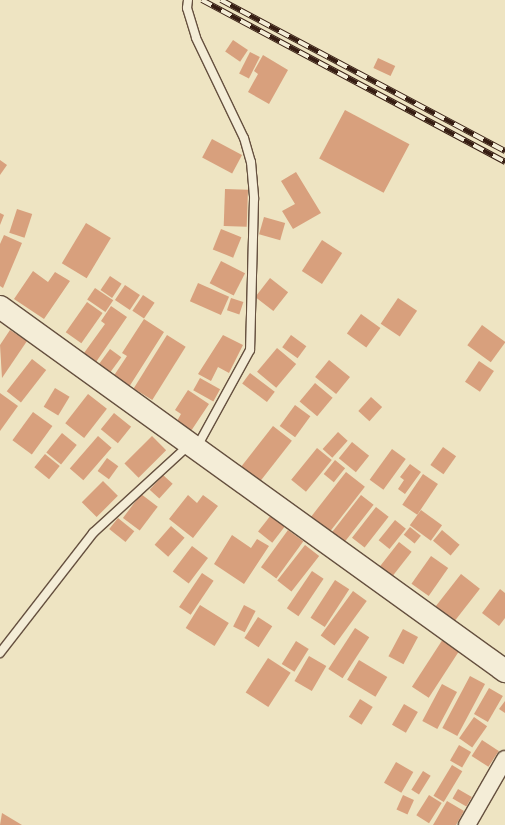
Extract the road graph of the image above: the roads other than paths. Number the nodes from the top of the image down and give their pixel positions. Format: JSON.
{"nodes":[{"id":1,"x":188,"y":0,"type":"edge"},
{"id":2,"x":0,"y":307,"type":"edge"},
{"id":3,"x":193,"y":447,"type":"junction"},
{"id":4,"x":0,"y":653,"type":"edge"},
{"id":5,"x":505,"y":671,"type":"edge"},
{"id":6,"x":505,"y":759,"type":"edge"},
{"id":7,"x":467,"y":825,"type":"edge"}],
"edges":[{"from":1,"to":3,"type":"lane"},
{"from":2,"to":3,"type":"street"},
{"from":3,"to":4,"type":"lane"},
{"from":3,"to":5,"type":"street"},
{"from":6,"to":7,"type":"street"}]}
